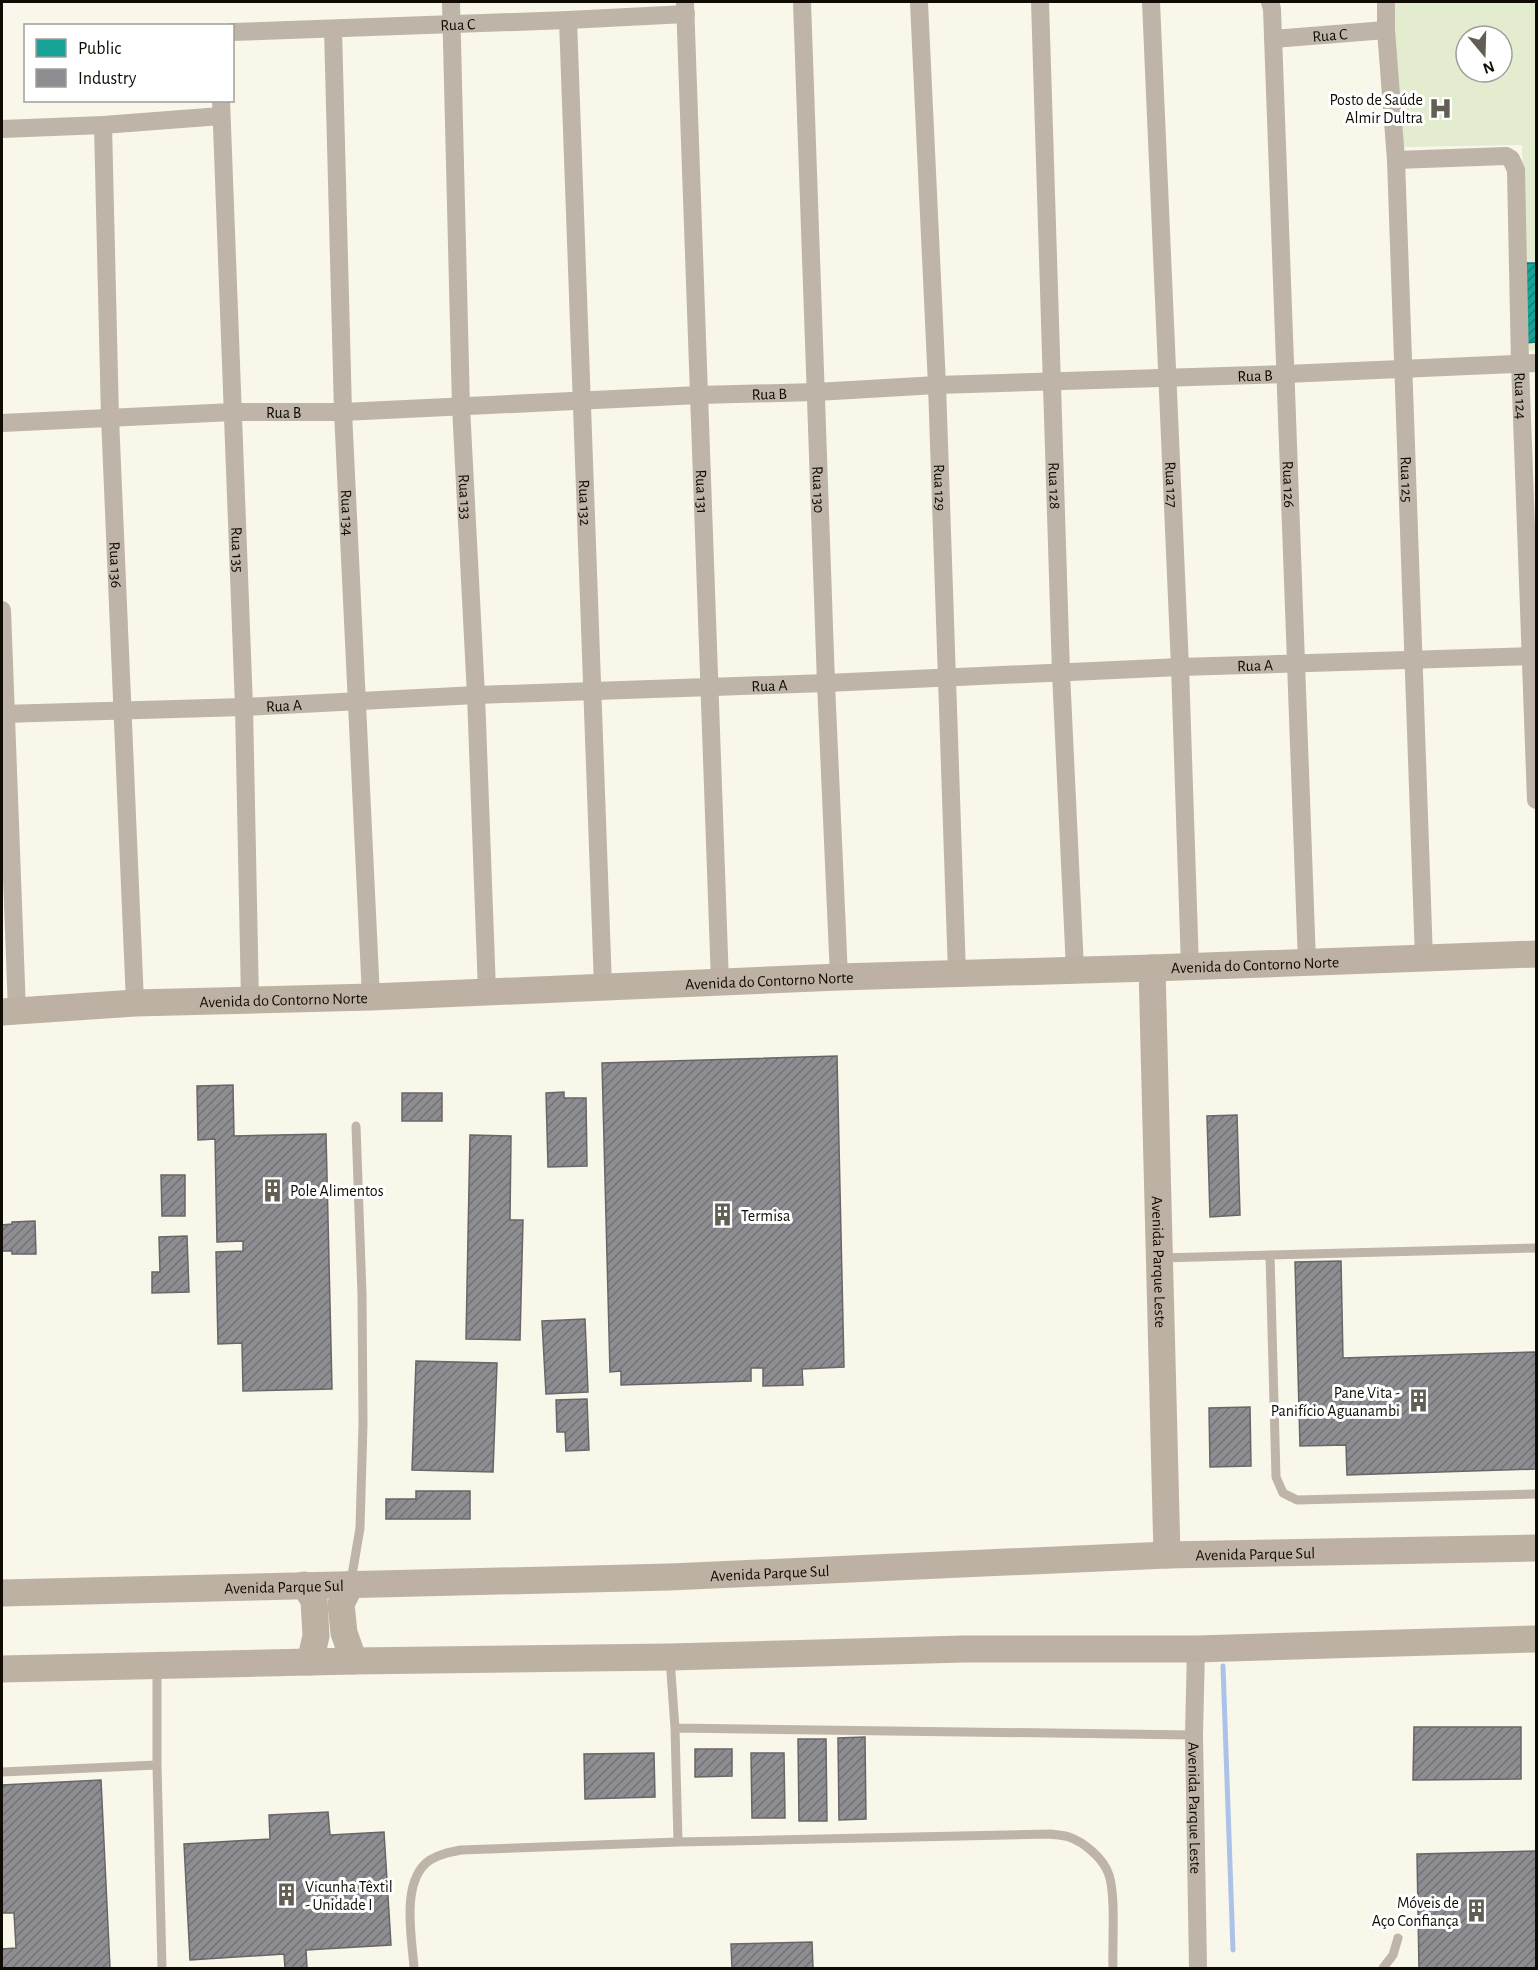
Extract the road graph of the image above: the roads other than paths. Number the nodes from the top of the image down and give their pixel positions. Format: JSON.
{"nodes":[{"id":1,"x":451,"y":2,"type":"edge"},
{"id":2,"x":802,"y":2,"type":"edge"},
{"id":3,"x":919,"y":2,"type":"edge"},
{"id":4,"x":1040,"y":2,"type":"edge"},
{"id":5,"x":1151,"y":2,"type":"edge"},
{"id":6,"x":1386,"y":2,"type":"edge"},
{"id":7,"x":1271,"y":5,"type":"edge"},
{"id":8,"x":685,"y":8,"type":"edge"},
{"id":9,"x":568,"y":20,"type":"junction"},
{"id":10,"x":452,"y":24,"type":"junction"},
{"id":11,"x":333,"y":29,"type":"junction"},
{"id":12,"x":1386,"y":30,"type":"junction"},
{"id":13,"x":234,"y":32,"type":"edge"},
{"id":14,"x":1273,"y":39,"type":"junction"},
{"id":15,"x":221,"y":108,"type":"edge"},
{"id":16,"x":103,"y":125,"type":"junction"},
{"id":17,"x":2,"y":129,"type":"edge"},
{"id":18,"x":1396,"y":160,"type":"junction"},
{"id":19,"x":1528,"y":363,"type":"edge"},
{"id":20,"x":1404,"y":368,"type":"junction"},
{"id":21,"x":1286,"y":374,"type":"junction"},
{"id":22,"x":1168,"y":376,"type":"junction"},
{"id":23,"x":1052,"y":381,"type":"junction"},
{"id":24,"x":937,"y":385,"type":"junction"},
{"id":25,"x":816,"y":392,"type":"junction"},
{"id":26,"x":699,"y":395,"type":"junction"},
{"id":27,"x":581,"y":400,"type":"junction"},
{"id":28,"x":460,"y":407,"type":"junction"},
{"id":29,"x":233,"y":412,"type":"junction"},
{"id":30,"x":343,"y":412,"type":"junction"},
{"id":31,"x":110,"y":418,"type":"junction"},
{"id":32,"x":2,"y":423,"type":"edge"},
{"id":33,"x":2,"y":610,"type":"edge"},
{"id":34,"x":1534,"y":656,"type":"edge"},
{"id":35,"x":1415,"y":661,"type":"junction"},
{"id":36,"x":1298,"y":664,"type":"junction"},
{"id":37,"x":1180,"y":667,"type":"junction"},
{"id":38,"x":1061,"y":673,"type":"junction"},
{"id":39,"x":946,"y":678,"type":"junction"},
{"id":40,"x":826,"y":683,"type":"junction"},
{"id":41,"x":710,"y":687,"type":"junction"},
{"id":42,"x":592,"y":691,"type":"junction"},
{"id":43,"x":476,"y":695,"type":"junction"},
{"id":44,"x":357,"y":702,"type":"junction"},
{"id":45,"x":244,"y":707,"type":"junction"},
{"id":46,"x":123,"y":710,"type":"junction"},
{"id":47,"x":3,"y":714,"type":"edge"},
{"id":48,"x":1536,"y":800,"type":"edge"},
{"id":49,"x":1536,"y":954,"type":"edge"},
{"id":50,"x":1424,"y":959,"type":"junction"},
{"id":51,"x":1307,"y":962,"type":"junction"},
{"id":52,"x":1190,"y":967,"type":"junction"},
{"id":53,"x":1152,"y":968,"type":"junction"},
{"id":54,"x":1076,"y":969,"type":"junction"},
{"id":55,"x":957,"y":973,"type":"junction"},
{"id":56,"x":839,"y":977,"type":"junction"},
{"id":57,"x":720,"y":982,"type":"junction"},
{"id":58,"x":603,"y":986,"type":"junction"},
{"id":59,"x":487,"y":991,"type":"junction"},
{"id":60,"x":371,"y":997,"type":"junction"},
{"id":61,"x":250,"y":1000,"type":"junction"},
{"id":62,"x":135,"y":1004,"type":"junction"},
{"id":63,"x":9,"y":1011,"type":"edge"},
{"id":64,"x":356,"y":1126,"type":"dead end"},
{"id":65,"x":1536,"y":1248,"type":"edge"},
{"id":66,"x":1270,"y":1255,"type":"junction"},
{"id":67,"x":1159,"y":1258,"type":"junction"},
{"id":68,"x":1536,"y":1494,"type":"edge"},
{"id":69,"x":1536,"y":1548,"type":"edge"},
{"id":70,"x":1167,"y":1555,"type":"junction"},
{"id":71,"x":351,"y":1584,"type":"junction"},
{"id":72,"x":304,"y":1585,"type":"junction"},
{"id":73,"x":2,"y":1593,"type":"edge"},
{"id":74,"x":1536,"y":1639,"type":"edge"},
{"id":75,"x":1196,"y":1649,"type":"junction"},
{"id":76,"x":670,"y":1657,"type":"junction"},
{"id":77,"x":354,"y":1661,"type":"junction"},
{"id":78,"x":310,"y":1662,"type":"junction"},
{"id":79,"x":157,"y":1666,"type":"junction"},
{"id":80,"x":2,"y":1669,"type":"edge"},
{"id":81,"x":675,"y":1728,"type":"junction"},
{"id":82,"x":1194,"y":1735,"type":"junction"},
{"id":83,"x":157,"y":1765,"type":"junction"},
{"id":84,"x":2,"y":1772,"type":"edge"},
{"id":85,"x":678,"y":1842,"type":"junction"},
{"id":86,"x":1398,"y":1938,"type":"dead end"},
{"id":87,"x":162,"y":1968,"type":"edge"},
{"id":88,"x":414,"y":1968,"type":"edge"},
{"id":89,"x":1113,"y":1968,"type":"edge"},
{"id":90,"x":1198,"y":1968,"type":"edge"},
{"id":91,"x":1383,"y":1968,"type":"edge"}],
"edges":[{"from":1,"to":10,"type":"street","name":"Rua 133"},
{"from":2,"to":25,"type":"street","name":"Rua 130"},
{"from":3,"to":24,"type":"street","name":"Rua 129"},
{"from":4,"to":23,"type":"street","name":"Rua 128"},
{"from":5,"to":22,"type":"street","name":"Rua 127"},
{"from":6,"to":12,"type":"street","name":"Rua 125"},
{"from":7,"to":14,"type":"street","name":"Rua 126"},
{"from":8,"to":9,"type":"street","name":"Rua C"},
{"from":8,"to":26,"type":"street","name":"Rua 131"},
{"from":9,"to":10,"type":"street","name":"Rua C"},
{"from":9,"to":27,"type":"street","name":"Rua 132"},
{"from":10,"to":11,"type":"street","name":"Rua C"},
{"from":10,"to":28,"type":"street","name":"Rua 133"},
{"from":11,"to":13,"type":"street","name":"Rua C"},
{"from":11,"to":30,"type":"street","name":"Rua 134"},
{"from":12,"to":14,"type":"street","name":"Rua C"},
{"from":12,"to":18,"type":"street","name":"Rua 125"},
{"from":14,"to":21,"type":"street","name":"Rua 126"},
{"from":15,"to":16,"type":"street"},
{"from":15,"to":29,"type":"street","name":"Rua 135"},
{"from":16,"to":17,"type":"street"},
{"from":16,"to":31,"type":"street","name":"Rua 136"},
{"from":18,"to":19,"type":"street","name":"Rua 124"},
{"from":18,"to":20,"type":"street","name":"Rua 125"},
{"from":19,"to":20,"type":"street","name":"Rua B"},
{"from":19,"to":34,"type":"street","name":"Rua 124"},
{"from":20,"to":21,"type":"street","name":"Rua B"},
{"from":20,"to":35,"type":"street","name":"Rua 125"},
{"from":21,"to":22,"type":"street","name":"Rua B"},
{"from":21,"to":36,"type":"street","name":"Rua 126"},
{"from":22,"to":23,"type":"street","name":"Rua B"},
{"from":22,"to":37,"type":"street","name":"Rua 127"},
{"from":23,"to":24,"type":"street","name":"Rua B"},
{"from":23,"to":38,"type":"street","name":"Rua 128"},
{"from":24,"to":25,"type":"street","name":"Rua B"},
{"from":24,"to":39,"type":"street","name":"Rua 129"},
{"from":25,"to":26,"type":"street","name":"Rua B"},
{"from":25,"to":40,"type":"street","name":"Rua 130"},
{"from":26,"to":27,"type":"street","name":"Rua B"},
{"from":26,"to":41,"type":"street","name":"Rua 131"},
{"from":27,"to":28,"type":"street","name":"Rua B"},
{"from":27,"to":42,"type":"street","name":"Rua 132"},
{"from":28,"to":30,"type":"street","name":"Rua B"},
{"from":28,"to":43,"type":"street","name":"Rua 133"},
{"from":29,"to":30,"type":"street","name":"Rua B"},
{"from":29,"to":31,"type":"street","name":"Rua B"},
{"from":29,"to":45,"type":"street","name":"Rua 135"},
{"from":30,"to":44,"type":"street","name":"Rua 134"},
{"from":31,"to":32,"type":"street","name":"Rua B"},
{"from":31,"to":46,"type":"street","name":"Rua 136"},
{"from":33,"to":47,"type":"street"},
{"from":34,"to":35,"type":"street","name":"Rua A"},
{"from":34,"to":48,"type":"street","name":"Rua 124"},
{"from":35,"to":36,"type":"street","name":"Rua A"},
{"from":35,"to":50,"type":"street","name":"Rua 125"},
{"from":36,"to":37,"type":"street","name":"Rua A"},
{"from":36,"to":51,"type":"street","name":"Rua 126"},
{"from":37,"to":38,"type":"street","name":"Rua A"},
{"from":37,"to":52,"type":"street","name":"Rua 127"},
{"from":38,"to":39,"type":"street","name":"Rua A"},
{"from":38,"to":54,"type":"street","name":"Rua 128"},
{"from":39,"to":40,"type":"street","name":"Rua A"},
{"from":39,"to":55,"type":"street","name":"Rua 129"},
{"from":40,"to":41,"type":"street","name":"Rua A"},
{"from":40,"to":56,"type":"street","name":"Rua 130"},
{"from":41,"to":42,"type":"street","name":"Rua A"},
{"from":41,"to":57,"type":"street","name":"Rua 131"},
{"from":42,"to":43,"type":"street","name":"Rua A"},
{"from":42,"to":58,"type":"street","name":"Rua 132"},
{"from":43,"to":44,"type":"street","name":"Rua A"},
{"from":43,"to":59,"type":"street","name":"Rua 133"},
{"from":44,"to":45,"type":"street","name":"Rua A"},
{"from":44,"to":60,"type":"street","name":"Rua 134"},
{"from":45,"to":46,"type":"street","name":"Rua A"},
{"from":45,"to":61,"type":"street","name":"Rua 135"},
{"from":46,"to":47,"type":"street","name":"Rua A"},
{"from":46,"to":62,"type":"street","name":"Rua 136"},
{"from":47,"to":63,"type":"street"},
{"from":49,"to":50,"type":"street","name":"Avenida do Contorno Norte"},
{"from":50,"to":51,"type":"street","name":"Avenida do Contorno Norte"},
{"from":51,"to":52,"type":"street","name":"Avenida do Contorno Norte"},
{"from":52,"to":53,"type":"street","name":"Avenida do Contorno Norte"},
{"from":53,"to":54,"type":"street","name":"Avenida do Contorno Norte"},
{"from":53,"to":67,"type":"street","name":"Avenida Parque Leste"},
{"from":54,"to":55,"type":"street","name":"Avenida do Contorno Norte"},
{"from":55,"to":56,"type":"street","name":"Avenida do Contorno Norte"},
{"from":56,"to":57,"type":"street","name":"Avenida do Contorno Norte"},
{"from":57,"to":58,"type":"street","name":"Avenida do Contorno Norte"},
{"from":58,"to":59,"type":"street","name":"Avenida do Contorno Norte"},
{"from":59,"to":60,"type":"street","name":"Avenida do Contorno Norte"},
{"from":60,"to":61,"type":"street","name":"Avenida do Contorno Norte"},
{"from":61,"to":62,"type":"street","name":"Avenida do Contorno Norte"},
{"from":62,"to":63,"type":"street","name":"Avenida do Contorno Norte"},
{"from":64,"to":71,"type":"lane"},
{"from":65,"to":66,"type":"lane"},
{"from":66,"to":67,"type":"lane"},
{"from":66,"to":68,"type":"lane"},
{"from":67,"to":70,"type":"street","name":"Avenida Parque Leste"},
{"from":69,"to":70,"type":"street","name":"Avenida Parque Sul"},
{"from":70,"to":71,"type":"street","name":"Avenida Parque Sul"},
{"from":71,"to":72,"type":"street","name":"Avenida Parque Sul"},
{"from":71,"to":77,"type":"street"},
{"from":72,"to":73,"type":"street","name":"Avenida Parque Sul"},
{"from":72,"to":78,"type":"street"},
{"from":74,"to":75,"type":"street"},
{"from":75,"to":76,"type":"street"},
{"from":75,"to":82,"type":"street","name":"Avenida Parque Leste"},
{"from":76,"to":77,"type":"street"},
{"from":76,"to":81,"type":"lane"},
{"from":77,"to":78,"type":"street"},
{"from":78,"to":79,"type":"street"},
{"from":79,"to":80,"type":"street"},
{"from":79,"to":83,"type":"lane"},
{"from":81,"to":82,"type":"lane"},
{"from":81,"to":85,"type":"lane"},
{"from":82,"to":90,"type":"street","name":"Avenida Parque Leste"},
{"from":83,"to":84,"type":"lane"},
{"from":83,"to":87,"type":"lane"},
{"from":85,"to":88,"type":"lane"},
{"from":85,"to":89,"type":"lane"},
{"from":86,"to":91,"type":"lane"}]}
